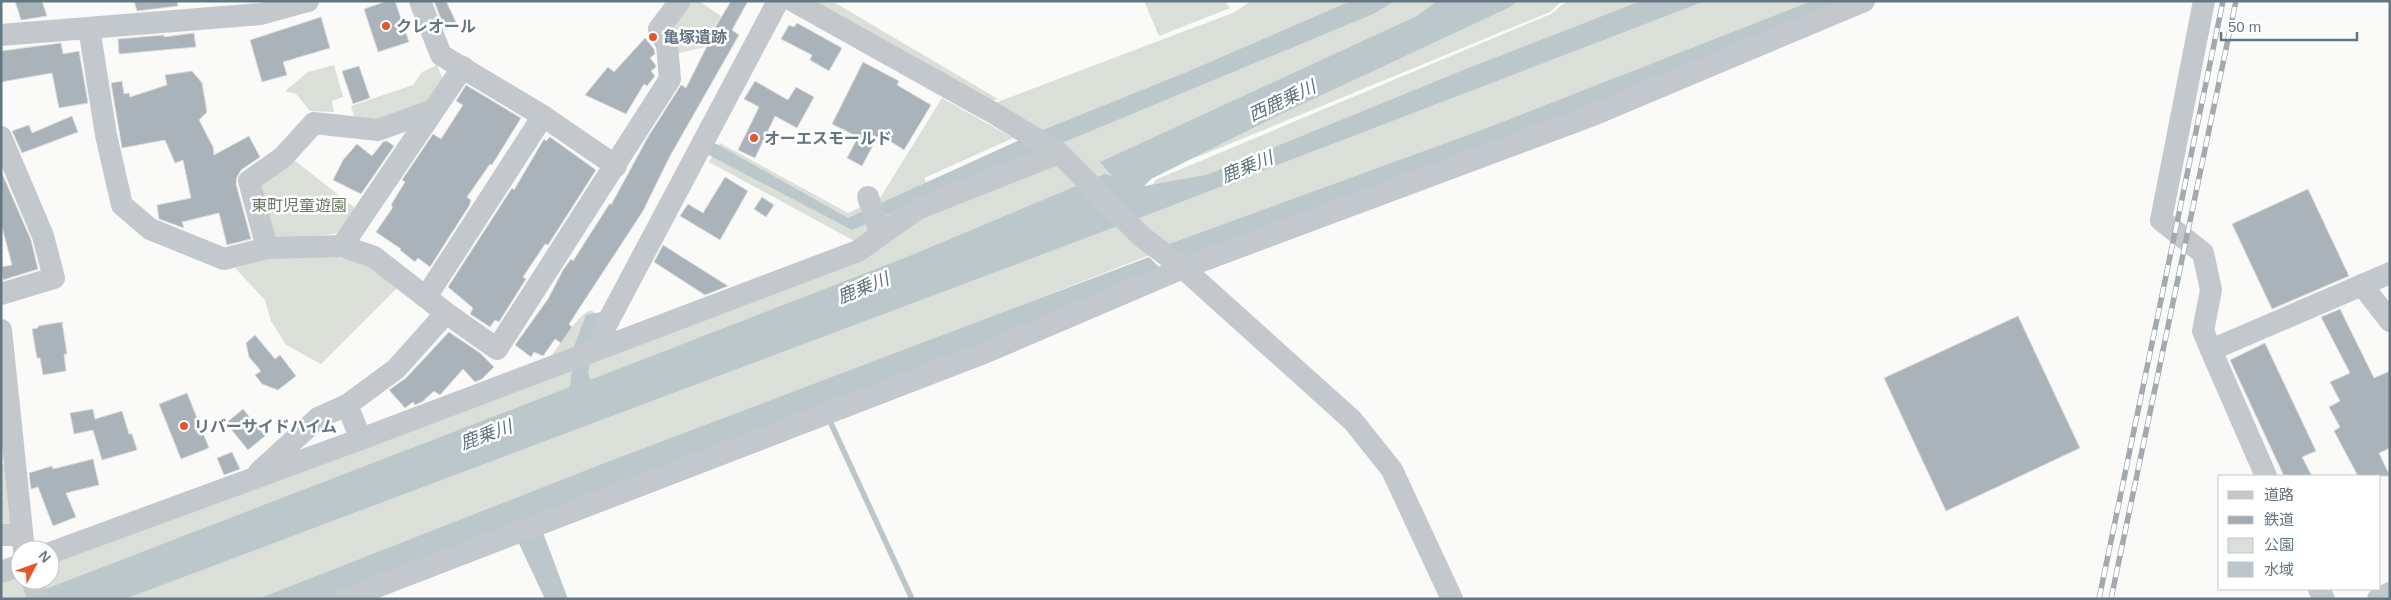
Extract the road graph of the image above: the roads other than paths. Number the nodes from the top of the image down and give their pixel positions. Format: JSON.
{"nodes":[{"id":1,"x":308,"y":1,"type":"edge"},
{"id":2,"x":420,"y":1,"type":"edge"},
{"id":3,"x":680,"y":1,"type":"edge"},
{"id":4,"x":778,"y":1,"type":"edge"},
{"id":5,"x":793,"y":1,"type":"edge"},
{"id":6,"x":1864,"y":1,"type":"edge"},
{"id":7,"x":2204,"y":1,"type":"edge"},
{"id":8,"x":89,"y":28,"type":"junction"},
{"id":9,"x":1,"y":35,"type":"edge"},
{"id":10,"x":463,"y":67,"type":"junction"},
{"id":11,"x":432,"y":110,"type":"junction"},
{"id":12,"x":543,"y":116,"type":"junction"},
{"id":13,"x":1,"y":137,"type":"edge"},
{"id":14,"x":1052,"y":149,"type":"junction"},
{"id":15,"x":616,"y":166,"type":"junction"},
{"id":16,"x":342,"y":246,"type":"junction"},
{"id":17,"x":267,"y":248,"type":"junction"},
{"id":18,"x":1183,"y":268,"type":"junction"},
{"id":19,"x":2390,"y":273,"type":"edge"},
{"id":20,"x":2362,"y":285,"type":"junction"},
{"id":21,"x":1,"y":294,"type":"edge"},
{"id":22,"x":426,"y":297,"type":"junction"},
{"id":23,"x":446,"y":313,"type":"junction"},
{"id":24,"x":2390,"y":321,"type":"edge"},
{"id":25,"x":1,"y":330,"type":"edge"},
{"id":26,"x":2211,"y":350,"type":"junction"},
{"id":27,"x":588,"y":353,"type":"junction"},
{"id":28,"x":347,"y":405,"type":"junction"},
{"id":29,"x":361,"y":439,"type":"junction"},
{"id":30,"x":2266,"y":475,"type":"edge"},
{"id":31,"x":250,"y":480,"type":"junction"},
{"id":32,"x":16,"y":540,"type":"edge"},
{"id":33,"x":60,"y":549,"type":"edge"},
{"id":34,"x":2390,"y":593,"type":"edge"},
{"id":35,"x":345,"y":599,"type":"edge"},
{"id":36,"x":1452,"y":599,"type":"edge"},
{"id":37,"x":2378,"y":599,"type":"edge"}],
"edges":[{"from":1,"to":8,"type":"street"},
{"from":2,"to":10,"type":"street"},
{"from":3,"to":15,"type":"street"},
{"from":4,"to":27,"type":"street"},
{"from":5,"to":14,"type":"street"},
{"from":6,"to":18,"type":"street"},
{"from":7,"to":26,"type":"street"},
{"from":8,"to":9,"type":"street"},
{"from":8,"to":17,"type":"street"},
{"from":10,"to":11,"type":"street"},
{"from":10,"to":12,"type":"street"},
{"from":11,"to":16,"type":"street"},
{"from":11,"to":17,"type":"street"},
{"from":12,"to":15,"type":"street"},
{"from":12,"to":22,"type":"street"},
{"from":13,"to":21,"type":"street"},
{"from":14,"to":18,"type":"street"},
{"from":14,"to":27,"type":"street"},
{"from":15,"to":23,"type":"street"},
{"from":16,"to":17,"type":"street"},
{"from":16,"to":22,"type":"street"},
{"from":18,"to":35,"type":"street"},
{"from":18,"to":36,"type":"street"},
{"from":19,"to":20,"type":"street"},
{"from":20,"to":24,"type":"street"},
{"from":20,"to":26,"type":"street"},
{"from":22,"to":23,"type":"street"},
{"from":23,"to":28,"type":"street"},
{"from":25,"to":32,"type":"street"},
{"from":26,"to":30,"type":"street"},
{"from":27,"to":29,"type":"street"},
{"from":28,"to":29,"type":"street"},
{"from":28,"to":31,"type":"street"},
{"from":29,"to":31,"type":"street"},
{"from":31,"to":33,"type":"street"},
{"from":34,"to":37,"type":"street"}]}
